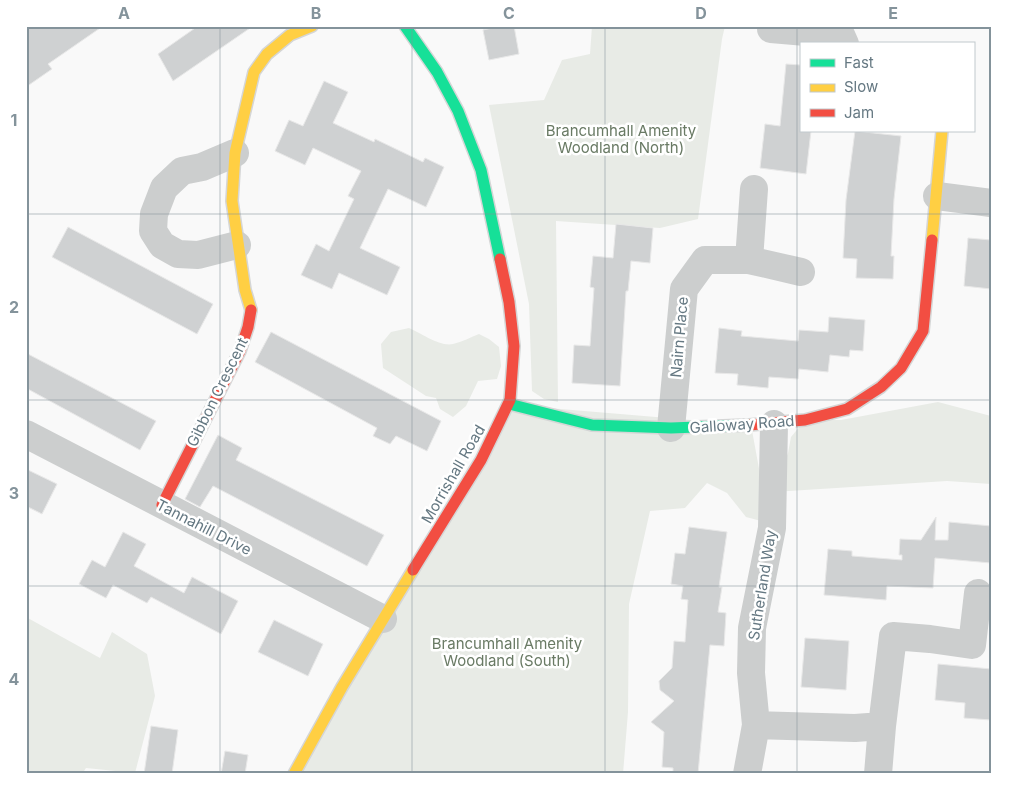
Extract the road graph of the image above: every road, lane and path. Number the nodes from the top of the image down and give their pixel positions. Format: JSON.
{"nodes":[{"id":1,"x":312,"y":26,"type":"edge"},
{"id":2,"x":405,"y":26,"type":"edge"},
{"id":3,"x":771,"y":26,"type":"edge"},
{"id":4,"x":844,"y":42,"type":"edge"},
{"id":5,"x":942,"y":132,"type":"edge"},
{"id":6,"x":235,"y":153,"type":"junction"},
{"id":7,"x":754,"y":189,"type":"dead end"},
{"id":8,"x":937,"y":196,"type":"junction"},
{"id":9,"x":991,"y":203,"type":"edge"},
{"id":10,"x":237,"y":245,"type":"junction"},
{"id":11,"x":749,"y":260,"type":"junction"},
{"id":12,"x":801,"y":272,"type":"dead end"},
{"id":13,"x":510,"y":400,"type":"junction"},
{"id":14,"x":774,"y":424,"type":"junction"},
{"id":15,"x":671,"y":428,"type":"junction"},
{"id":16,"x":26,"y":434,"type":"edge"},
{"id":17,"x":162,"y":505,"type":"junction"},
{"id":18,"x":978,"y":593,"type":"dead end"},
{"id":19,"x":383,"y":618,"type":"junction"},
{"id":20,"x":756,"y":725,"type":"junction"},
{"id":21,"x":882,"y":726,"type":"junction"},
{"id":22,"x":294,"y":774,"type":"edge"},
{"id":23,"x":747,"y":774,"type":"edge"},
{"id":24,"x":878,"y":774,"type":"edge"}],
"edges":[{"from":1,"to":6,"type":"street","name":"Gibbon Crescent"},
{"from":2,"to":13,"type":"street","name":"Morrishall Road"},
{"from":3,"to":4,"type":"street"},
{"from":5,"to":8,"type":"street","name":"Galloway Road"},
{"from":6,"to":10,"type":"street","name":"Gibbon Crescent"},
{"from":6,"to":10,"type":"street"},
{"from":7,"to":11,"type":"street"},
{"from":8,"to":9,"type":"street"},
{"from":8,"to":14,"type":"street","name":"Galloway Road"},
{"from":10,"to":17,"type":"street","name":"Gibbon Crescent"},
{"from":11,"to":12,"type":"street","name":"Nairn Place"},
{"from":11,"to":15,"type":"street","name":"Nairn Place"},
{"from":13,"to":15,"type":"street","name":"Galloway Road"},
{"from":13,"to":19,"type":"street","name":"Morrishall Road"},
{"from":14,"to":15,"type":"street","name":"Galloway Road"},
{"from":14,"to":20,"type":"street","name":"Sutherland Way"},
{"from":16,"to":17,"type":"street","name":"Tannahill Drive"},
{"from":17,"to":19,"type":"street","name":"Tannahill Drive"},
{"from":18,"to":21,"type":"street"},
{"from":19,"to":22,"type":"street","name":"Morrishall Road"},
{"from":20,"to":21,"type":"street"},
{"from":20,"to":23,"type":"street","name":"Sutherland Way"},
{"from":21,"to":24,"type":"street"}]}
